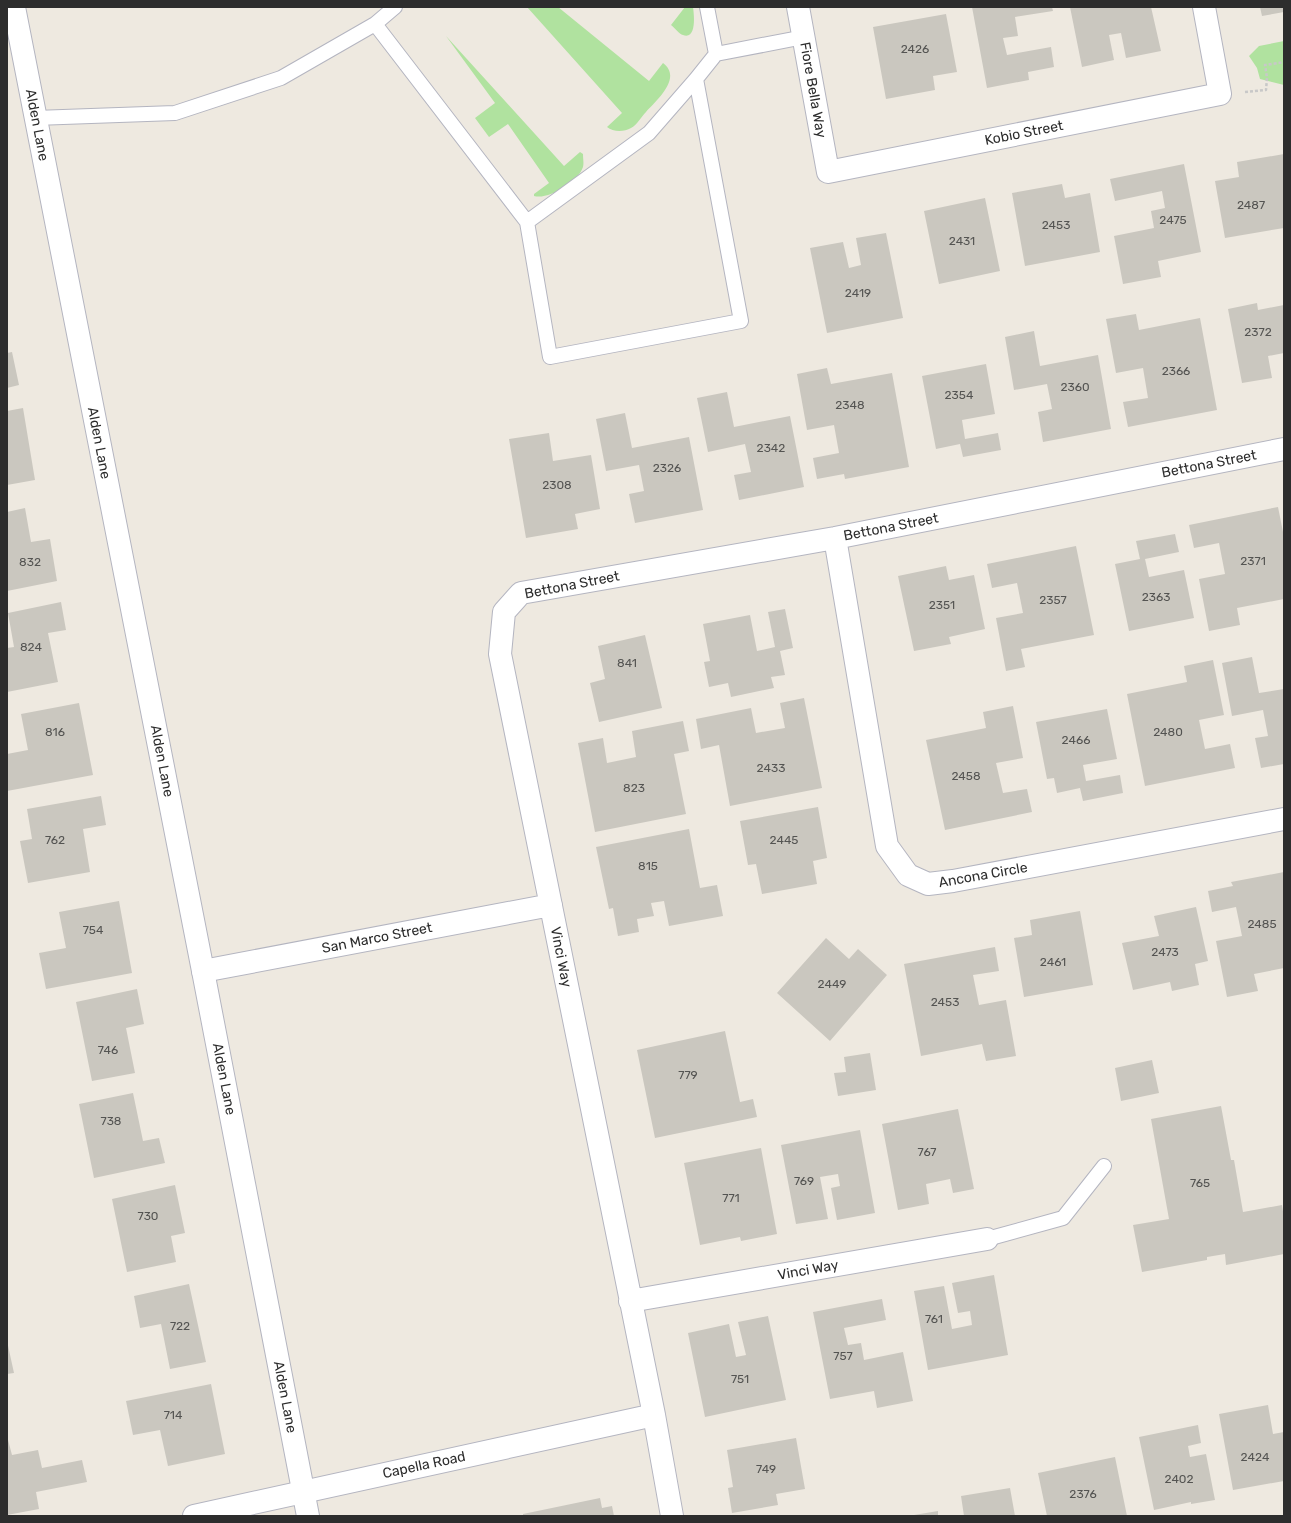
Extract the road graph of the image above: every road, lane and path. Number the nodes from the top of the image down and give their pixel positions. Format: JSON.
{"nodes":[{"id":1,"x":14,"y":7,"type":"edge"},
{"id":2,"x":395,"y":7,"type":"edge"},
{"id":3,"x":707,"y":7,"type":"edge"},
{"id":4,"x":798,"y":7,"type":"edge"},
{"id":5,"x":1204,"y":7,"type":"edge"},
{"id":6,"x":375,"y":24,"type":"junction"},
{"id":7,"x":13,"y":35,"type":"edge"},
{"id":8,"x":804,"y":37,"type":"junction"},
{"id":9,"x":716,"y":54,"type":"junction"},
{"id":10,"x":1284,"y":62,"type":"edge"},
{"id":11,"x":696,"y":79,"type":"junction"},
{"id":12,"x":1220,"y":94,"type":"junction"},
{"id":13,"x":35,"y":118,"type":"junction"},
{"id":14,"x":828,"y":172,"type":"joint"},
{"id":15,"x":527,"y":222,"type":"junction"},
{"id":16,"x":1284,"y":449,"type":"edge"},
{"id":17,"x":834,"y":538,"type":"junction"},
{"id":18,"x":504,"y":612,"type":"joint"},
{"id":19,"x":1284,"y":818,"type":"edge"},
{"id":20,"x":551,"y":905,"type":"junction"},
{"id":21,"x":203,"y":971,"type":"junction"},
{"id":22,"x":1104,"y":1166,"type":"dead end"},
{"id":23,"x":987,"y":1239,"type":"joint"},
{"id":24,"x":630,"y":1300,"type":"junction"},
{"id":25,"x":654,"y":1415,"type":"junction"},
{"id":26,"x":303,"y":1492,"type":"junction"},
{"id":27,"x":194,"y":1516,"type":"edge"},
{"id":28,"x":308,"y":1516,"type":"edge"},
{"id":29,"x":672,"y":1516,"type":"edge"}],
"edges":[{"from":1,"to":7,"type":"street","name":"Alden Lane"},
{"from":2,"to":6,"type":"lane"},
{"from":3,"to":9,"type":"lane"},
{"from":4,"to":8,"type":"street","name":"Fiore Bella Way"},
{"from":5,"to":12,"type":"street"},
{"from":6,"to":13,"type":"lane"},
{"from":6,"to":15,"type":"lane"},
{"from":7,"to":13,"type":"street","name":"Alden Lane"},
{"from":8,"to":9,"type":"lane"},
{"from":8,"to":14,"type":"street","name":"Fiore Bella Way"},
{"from":9,"to":11,"type":"lane"},
{"from":10,"to":12,"type":"path"},
{"from":11,"to":15,"type":"lane"},
{"from":11,"to":15,"type":"lane"},
{"from":12,"to":14,"type":"street","name":"Kobio Street"},
{"from":13,"to":21,"type":"street","name":"Alden Lane"},
{"from":16,"to":17,"type":"street","name":"Bettona Street"},
{"from":17,"to":18,"type":"street","name":"Bettona Street"},
{"from":17,"to":19,"type":"street","name":"Ancona Circle"},
{"from":18,"to":20,"type":"street","name":"Vinci Way"},
{"from":20,"to":21,"type":"street","name":"San Marco Street"},
{"from":20,"to":24,"type":"street","name":"Vinci Way"},
{"from":21,"to":26,"type":"street","name":"Alden Lane"},
{"from":22,"to":23,"type":"lane"},
{"from":23,"to":24,"type":"street","name":"Vinci Way"},
{"from":24,"to":25,"type":"street","name":"Vinci Way"},
{"from":25,"to":26,"type":"street","name":"Capella Road"},
{"from":25,"to":29,"type":"street","name":"Vinci Way"},
{"from":26,"to":27,"type":"street","name":"Capella Road"},
{"from":26,"to":28,"type":"street","name":"Alden Lane"}]}
